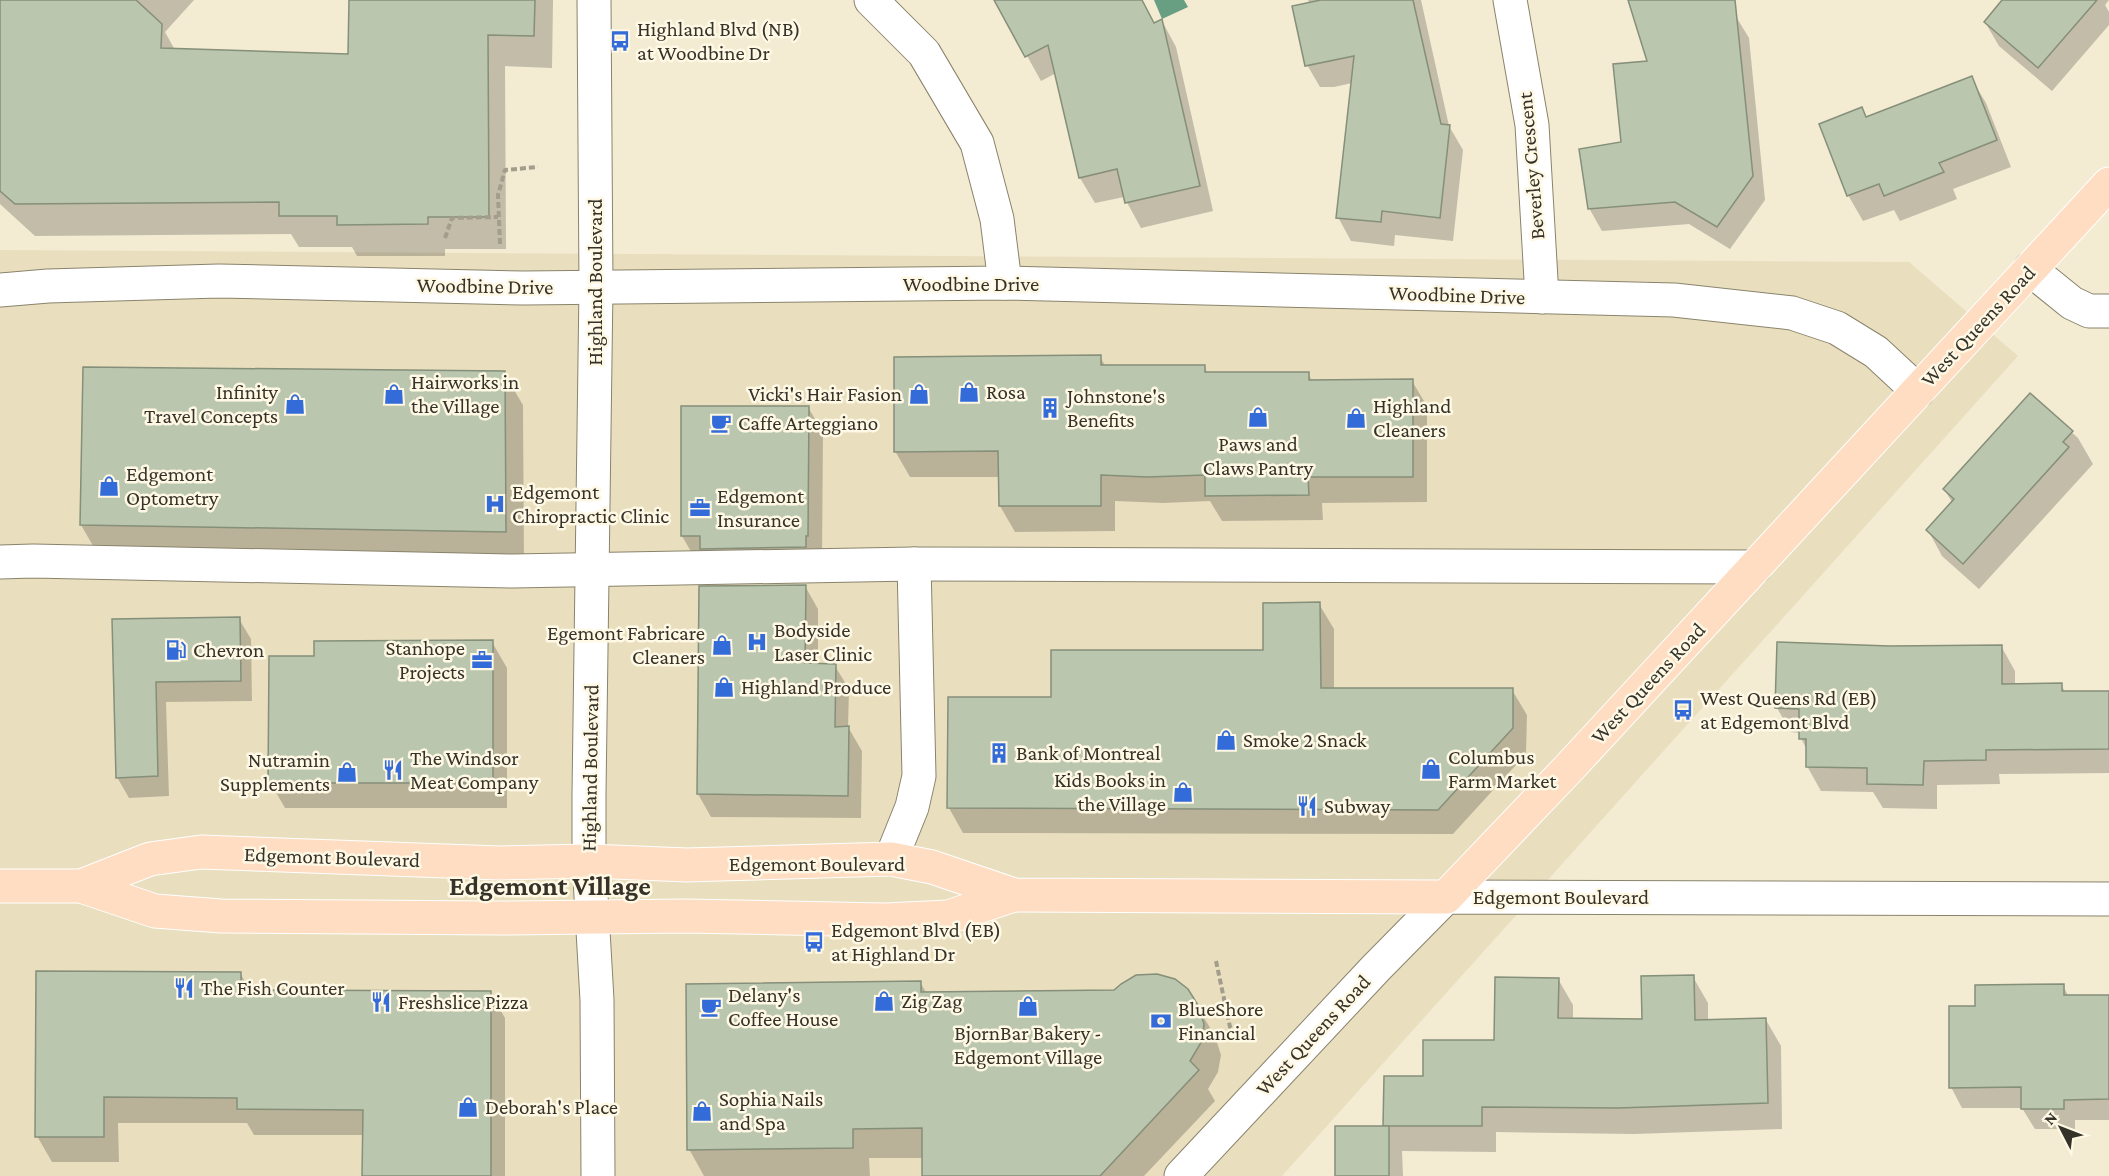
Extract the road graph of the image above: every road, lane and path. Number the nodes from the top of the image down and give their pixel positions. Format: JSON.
{"nodes":[{"id":1,"x":594,"y":0,"type":"edge"},
{"id":2,"x":872,"y":0,"type":"edge"},
{"id":3,"x":1510,"y":0,"type":"edge"},
{"id":4,"x":538,"y":167,"type":"dead end"},
{"id":5,"x":2109,"y":184,"type":"edge"},
{"id":6,"x":498,"y":218,"type":"junction"},
{"id":7,"x":445,"y":238,"type":"dead end"},
{"id":8,"x":500,"y":244,"type":"dead end"},
{"id":9,"x":2030,"y":269,"type":"junction"},
{"id":10,"x":1005,"y":283,"type":"junction"},
{"id":11,"x":596,"y":287,"type":"junction"},
{"id":12,"x":0,"y":290,"type":"edge"},
{"id":13,"x":1542,"y":297,"type":"junction"},
{"id":14,"x":2109,"y":311,"type":"edge"},
{"id":15,"x":1918,"y":391,"type":"junction"},
{"id":16,"x":0,"y":562,"type":"edge"},
{"id":17,"x":914,"y":564,"type":"junction"},
{"id":18,"x":1755,"y":567,"type":"junction"},
{"id":19,"x":593,"y":569,"type":"junction"},
{"id":20,"x":891,"y":859,"type":"junction"},
{"id":21,"x":589,"y":861,"type":"junction"},
{"id":22,"x":0,"y":886,"type":"edge"},
{"id":23,"x":81,"y":886,"type":"junction"},
{"id":24,"x":1014,"y":895,"type":"junction"},
{"id":25,"x":1446,"y":897,"type":"junction"},
{"id":26,"x":2109,"y":899,"type":"edge"},
{"id":27,"x":592,"y":916,"type":"junction"},
{"id":28,"x":1216,"y":961,"type":"dead end"},
{"id":29,"x":1245,"y":1041,"type":"dead end"},
{"id":30,"x":598,"y":1176,"type":"edge"},
{"id":31,"x":1181,"y":1176,"type":"edge"}],
"edges":[{"from":1,"to":11,"type":"street","name":"Highland Boulevard"},
{"from":2,"to":10,"type":"street"},
{"from":3,"to":13,"type":"street","name":"Beverley Crescent"},
{"from":4,"to":6,"type":"path"},
{"from":5,"to":9,"type":"main road","name":"West Queens Road"},
{"from":6,"to":7,"type":"path"},
{"from":6,"to":8,"type":"path"},
{"from":9,"to":14,"type":"street"},
{"from":9,"to":15,"type":"main road","name":"West Queens Road"},
{"from":10,"to":11,"type":"street","name":"Woodbine Drive"},
{"from":10,"to":13,"type":"street","name":"Woodbine Drive"},
{"from":11,"to":12,"type":"street","name":"Woodbine Drive"},
{"from":11,"to":19,"type":"street","name":"Highland Boulevard"},
{"from":13,"to":15,"type":"street","name":"Woodbine Drive"},
{"from":15,"to":18,"type":"main road","name":"West Queens Road"},
{"from":16,"to":19,"type":"street"},
{"from":17,"to":18,"type":"street"},
{"from":17,"to":19,"type":"street"},
{"from":17,"to":20,"type":"street"},
{"from":18,"to":25,"type":"main road","name":"West Queens Road"},
{"from":19,"to":21,"type":"street","name":"Highland Boulevard"},
{"from":20,"to":21,"type":"main road","name":"Edgemont Boulevard"},
{"from":20,"to":24,"type":"main road","name":"Edgemont Boulevard"},
{"from":21,"to":23,"type":"main road","name":"Edgemont Boulevard"},
{"from":21,"to":27,"type":"street","name":"Highland Boulevard"},
{"from":22,"to":23,"type":"main road","name":"Edgemont Boulevard"},
{"from":23,"to":27,"type":"main road","name":"Edgemont Boulevard"},
{"from":24,"to":25,"type":"main road","name":"Edgemont Boulevard"},
{"from":24,"to":27,"type":"main road","name":"Edgemont Boulevard"},
{"from":25,"to":26,"type":"street","name":"Edgemont Boulevard"},
{"from":25,"to":31,"type":"street","name":"West Queens Road"},
{"from":27,"to":30,"type":"street","name":"Highland Boulevard"},
{"from":28,"to":29,"type":"path"}]}
